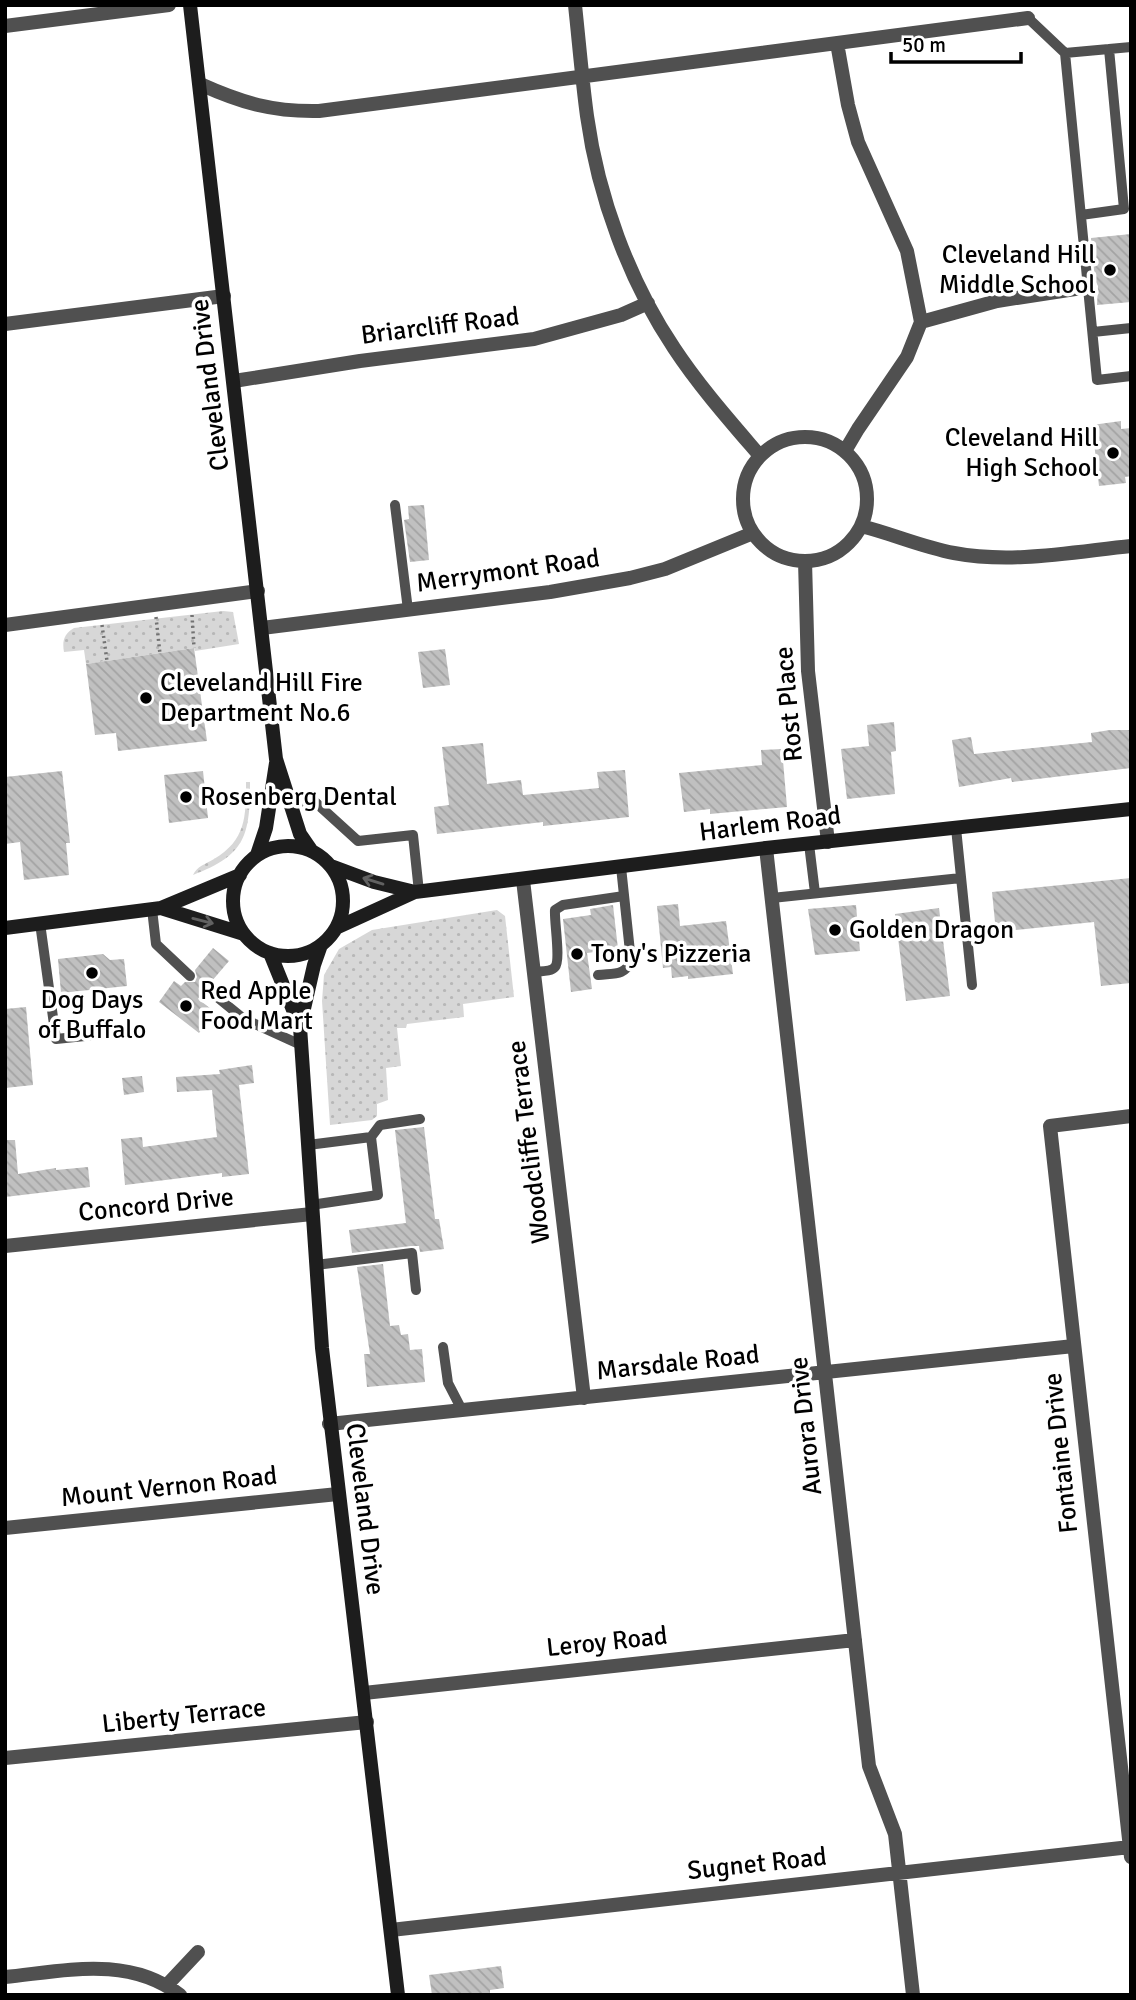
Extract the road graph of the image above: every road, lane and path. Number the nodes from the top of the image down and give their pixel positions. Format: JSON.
{"nodes":[{"id":1,"x":169,"y":5,"type":"edge"},
{"id":2,"x":190,"y":5,"type":"edge"},
{"id":3,"x":575,"y":5,"type":"edge"},
{"id":4,"x":1028,"y":18,"type":"joint"},
{"id":5,"x":5,"y":26,"type":"edge"},
{"id":6,"x":837,"y":43,"type":"junction"},
{"id":7,"x":1131,"y":47,"type":"edge"},
{"id":8,"x":1109,"y":49,"type":"junction"},
{"id":9,"x":1065,"y":54,"type":"junction"},
{"id":10,"x":583,"y":77,"type":"junction"},
{"id":11,"x":200,"y":84,"type":"junction"},
{"id":12,"x":1127,"y":208,"type":"edge"},
{"id":13,"x":1081,"y":215,"type":"junction"},
{"id":14,"x":1088,"y":287,"type":"junction"},
{"id":15,"x":224,"y":296,"type":"junction"},
{"id":16,"x":648,"y":303,"type":"junction"},
{"id":17,"x":921,"y":322,"type":"junction"},
{"id":18,"x":5,"y":324,"type":"edge"},
{"id":19,"x":1131,"y":328,"type":"edge"},
{"id":20,"x":1093,"y":332,"type":"junction"},
{"id":21,"x":1131,"y":376,"type":"edge"},
{"id":22,"x":234,"y":380,"type":"junction"},
{"id":23,"x":845,"y":451,"type":"junction"},
{"id":24,"x":760,"y":456,"type":"junction"},
{"id":25,"x":395,"y":505,"type":"dead end"},
{"id":26,"x":861,"y":526,"type":"junction"},
{"id":27,"x":753,"y":533,"type":"junction"},
{"id":28,"x":1131,"y":546,"type":"edge"},
{"id":29,"x":805,"y":561,"type":"junction"},
{"id":30,"x":258,"y":591,"type":"junction"},
{"id":31,"x":408,"y":610,"type":"junction"},
{"id":32,"x":192,"y":614,"type":"dead end"},
{"id":33,"x":156,"y":618,"type":"dead end"},
{"id":34,"x":5,"y":625,"type":"edge"},
{"id":35,"x":103,"y":625,"type":"dead end"},
{"id":36,"x":262,"y":628,"type":"junction"},
{"id":37,"x":194,"y":648,"type":"dead end"},
{"id":38,"x":160,"y":654,"type":"dead end"},
{"id":39,"x":107,"y":661,"type":"dead end"},
{"id":40,"x":276,"y":759,"type":"junction"},
{"id":41,"x":290,"y":802,"type":"junction"},
{"id":42,"x":1131,"y":810,"type":"edge"},
{"id":43,"x":956,"y":828,"type":"junction"},
{"id":44,"x":828,"y":842,"type":"junction"},
{"id":45,"x":809,"y":844,"type":"junction"},
{"id":46,"x":766,"y":848,"type":"junction"},
{"id":47,"x":311,"y":850,"type":"junction"},
{"id":48,"x":257,"y":855,"type":"junction"},
{"id":49,"x":331,"y":866,"type":"junction"},
{"id":50,"x":621,"y":867,"type":"junction"},
{"id":51,"x":240,"y":875,"type":"junction"},
{"id":52,"x":961,"y":878,"type":"junction"},
{"id":53,"x":523,"y":880,"type":"junction"},
{"id":54,"x":417,"y":892,"type":"junction"},
{"id":55,"x":815,"y":893,"type":"junction"},
{"id":56,"x":624,"y":896,"type":"junction"},
{"id":57,"x":772,"y":898,"type":"junction"},
{"id":58,"x":157,"y":909,"type":"junction"},
{"id":59,"x":40,"y":923,"type":"junction"},
{"id":60,"x":5,"y":928,"type":"edge"},
{"id":61,"x":336,"y":928,"type":"junction"},
{"id":62,"x":244,"y":934,"type":"junction"},
{"id":63,"x":321,"y":945,"type":"junction"},
{"id":64,"x":271,"y":953,"type":"junction"},
{"id":65,"x":534,"y":972,"type":"junction"},
{"id":66,"x":598,"y":975,"type":"dead end"},
{"id":67,"x":190,"y":976,"type":"dead end"},
{"id":68,"x":972,"y":985,"type":"dead end"},
{"id":69,"x":206,"y":988,"type":"dead end"},
{"id":70,"x":300,"y":1027,"type":"junction"},
{"id":71,"x":104,"y":1034,"type":"dead end"},
{"id":72,"x":301,"y":1045,"type":"junction"},
{"id":73,"x":1131,"y":1116,"type":"edge"},
{"id":74,"x":420,"y":1119,"type":"dead end"},
{"id":75,"x":371,"y":1137,"type":"junction"},
{"id":76,"x":308,"y":1145,"type":"junction"},
{"id":77,"x":312,"y":1209,"type":"junction"},
{"id":78,"x":5,"y":1246,"type":"edge"},
{"id":79,"x":316,"y":1265,"type":"junction"},
{"id":80,"x":416,"y":1290,"type":"dead end"},
{"id":81,"x":1074,"y":1346,"type":"junction"},
{"id":82,"x":443,"y":1347,"type":"dead end"},
{"id":83,"x":825,"y":1372,"type":"junction"},
{"id":84,"x":584,"y":1398,"type":"junction"},
{"id":85,"x":463,"y":1410,"type":"junction"},
{"id":86,"x":330,"y":1424,"type":"junction"},
{"id":87,"x":338,"y":1494,"type":"junction"},
{"id":88,"x":5,"y":1528,"type":"edge"},
{"id":89,"x":855,"y":1640,"type":"junction"},
{"id":90,"x":364,"y":1693,"type":"junction"},
{"id":91,"x":367,"y":1722,"type":"junction"},
{"id":92,"x":5,"y":1758,"type":"edge"},
{"id":93,"x":1130,"y":1852,"type":"edge"},
{"id":94,"x":900,"y":1872,"type":"junction"},
{"id":95,"x":391,"y":1930,"type":"junction"},
{"id":96,"x":198,"y":1952,"type":"dead end"},
{"id":97,"x":5,"y":1977,"type":"edge"},
{"id":98,"x":167,"y":1985,"type":"junction"},
{"id":99,"x":180,"y":1995,"type":"edge"},
{"id":100,"x":398,"y":1995,"type":"edge"},
{"id":101,"x":913,"y":1995,"type":"edge"}],
"edges":[{"from":1,"to":5,"type":"street"},
{"from":2,"to":11,"type":"street","name":"Cleveland Drive"},
{"from":3,"to":10,"type":"street"},
{"from":4,"to":6,"type":"street"},
{"from":4,"to":9,"type":"lane"},
{"from":6,"to":10,"type":"street"},
{"from":6,"to":17,"type":"street"},
{"from":7,"to":8,"type":"lane"},
{"from":8,"to":9,"type":"lane"},
{"from":8,"to":12,"type":"lane"},
{"from":9,"to":13,"type":"lane"},
{"from":10,"to":11,"type":"street"},
{"from":10,"to":16,"type":"street"},
{"from":11,"to":15,"type":"street","name":"Cleveland Drive"},
{"from":12,"to":13,"type":"lane"},
{"from":13,"to":14,"type":"lane"},
{"from":14,"to":17,"type":"street"},
{"from":14,"to":20,"type":"lane"},
{"from":15,"to":18,"type":"street"},
{"from":15,"to":22,"type":"street","name":"Cleveland Drive"},
{"from":16,"to":22,"type":"street","name":"Briarcliff Road"},
{"from":16,"to":24,"type":"street"},
{"from":17,"to":23,"type":"street"},
{"from":19,"to":20,"type":"lane"},
{"from":20,"to":21,"type":"lane"},
{"from":22,"to":30,"type":"street","name":"Cleveland Drive"},
{"from":23,"to":24,"type":"street"},
{"from":23,"to":26,"type":"street"},
{"from":24,"to":27,"type":"street"},
{"from":25,"to":31,"type":"lane"},
{"from":26,"to":28,"type":"street"},
{"from":26,"to":29,"type":"street"},
{"from":27,"to":29,"type":"street"},
{"from":27,"to":31,"type":"street","name":"Merrymont Road"},
{"from":29,"to":44,"type":"street","name":"Rost Place"},
{"from":30,"to":34,"type":"street"},
{"from":30,"to":36,"type":"street","name":"Cleveland Drive"},
{"from":31,"to":36,"type":"street","name":"Merrymont Road"},
{"from":32,"to":37,"type":"path"},
{"from":33,"to":38,"type":"path"},
{"from":35,"to":39,"type":"path"},
{"from":36,"to":40,"type":"street","name":"Cleveland Drive"},
{"from":40,"to":41,"type":"street","name":"Cleveland Drive"},
{"from":40,"to":48,"type":"street","name":"Cleveland Drive"},
{"from":41,"to":47,"type":"street","name":"Cleveland Drive"},
{"from":41,"to":54,"type":"lane"},
{"from":42,"to":43,"type":"street","name":"Harlem Road"},
{"from":43,"to":44,"type":"street","name":"Harlem Road"},
{"from":43,"to":52,"type":"lane"},
{"from":44,"to":45,"type":"street","name":"Harlem Road"},
{"from":45,"to":46,"type":"street","name":"Harlem Road"},
{"from":45,"to":55,"type":"lane"},
{"from":46,"to":50,"type":"street","name":"Harlem Road"},
{"from":46,"to":57,"type":"street","name":"Aurora Drive"},
{"from":47,"to":48,"type":"street"},
{"from":47,"to":49,"type":"street"},
{"from":48,"to":51,"type":"street"},
{"from":54,"to":49,"type":"street","name":"Harlem Road","one_way":true},
{"from":49,"to":61,"type":"street"},
{"from":50,"to":53,"type":"street","name":"Harlem Road"},
{"from":50,"to":56,"type":"lane"},
{"from":51,"to":58,"type":"street"},
{"from":51,"to":62,"type":"street"},
{"from":52,"to":55,"type":"lane"},
{"from":52,"to":68,"type":"lane"},
{"from":53,"to":54,"type":"street","name":"Harlem Road"},
{"from":53,"to":65,"type":"street","name":"Woodcliffe Terrace"},
{"from":54,"to":61,"type":"street","name":"Harlem Road"},
{"from":55,"to":57,"type":"lane"},
{"from":56,"to":65,"type":"lane"},
{"from":56,"to":66,"type":"lane"},
{"from":57,"to":83,"type":"street","name":"Aurora Drive"},
{"from":58,"to":59,"type":"street"},
{"from":58,"to":62,"type":"street","one_way":true},
{"from":58,"to":67,"type":"lane"},
{"from":59,"to":60,"type":"street"},
{"from":59,"to":71,"type":"lane"},
{"from":61,"to":63,"type":"street"},
{"from":62,"to":64,"type":"street"},
{"from":63,"to":64,"type":"street"},
{"from":63,"to":70,"type":"street","name":"Cleveland Drive"},
{"from":64,"to":70,"type":"street","name":"Cleveland Drive"},
{"from":65,"to":84,"type":"street","name":"Woodcliffe Terrace"},
{"from":69,"to":72,"type":"lane"},
{"from":70,"to":72,"type":"street","name":"Cleveland Drive"},
{"from":72,"to":76,"type":"street","name":"Cleveland Drive"},
{"from":73,"to":81,"type":"street","name":"Fontaine Drive"},
{"from":74,"to":75,"type":"lane"},
{"from":75,"to":76,"type":"lane"},
{"from":75,"to":77,"type":"lane"},
{"from":76,"to":77,"type":"street","name":"Cleveland Drive"},
{"from":77,"to":78,"type":"street","name":"Concord Drive"},
{"from":77,"to":79,"type":"street","name":"Cleveland Drive"},
{"from":79,"to":80,"type":"lane"},
{"from":79,"to":86,"type":"street","name":"Cleveland Drive"},
{"from":81,"to":83,"type":"street","name":"Marsdale Road"},
{"from":81,"to":93,"type":"street","name":"Fontaine Drive"},
{"from":82,"to":85,"type":"lane"},
{"from":83,"to":84,"type":"street","name":"Marsdale Road"},
{"from":83,"to":89,"type":"street","name":"Aurora Drive"},
{"from":84,"to":85,"type":"street","name":"Marsdale Road"},
{"from":85,"to":86,"type":"street","name":"Marsdale Road"},
{"from":86,"to":87,"type":"street","name":"Cleveland Drive"},
{"from":87,"to":88,"type":"street","name":"Mount Vernon Road"},
{"from":87,"to":90,"type":"street","name":"Cleveland Drive"},
{"from":89,"to":90,"type":"street","name":"Leroy Road"},
{"from":89,"to":94,"type":"street","name":"Aurora Drive"},
{"from":90,"to":91,"type":"street","name":"Cleveland Drive"},
{"from":91,"to":92,"type":"street","name":"Liberty Terrace"},
{"from":91,"to":95,"type":"street","name":"Cleveland Drive"},
{"from":93,"to":94,"type":"street","name":"Sugnet Road"},
{"from":94,"to":95,"type":"street","name":"Sugnet Road"},
{"from":94,"to":101,"type":"street","name":"Aurora Drive"},
{"from":95,"to":100,"type":"street","name":"Cleveland Drive"},
{"from":96,"to":98,"type":"street"},
{"from":97,"to":98,"type":"street"},
{"from":98,"to":99,"type":"street"}]}
